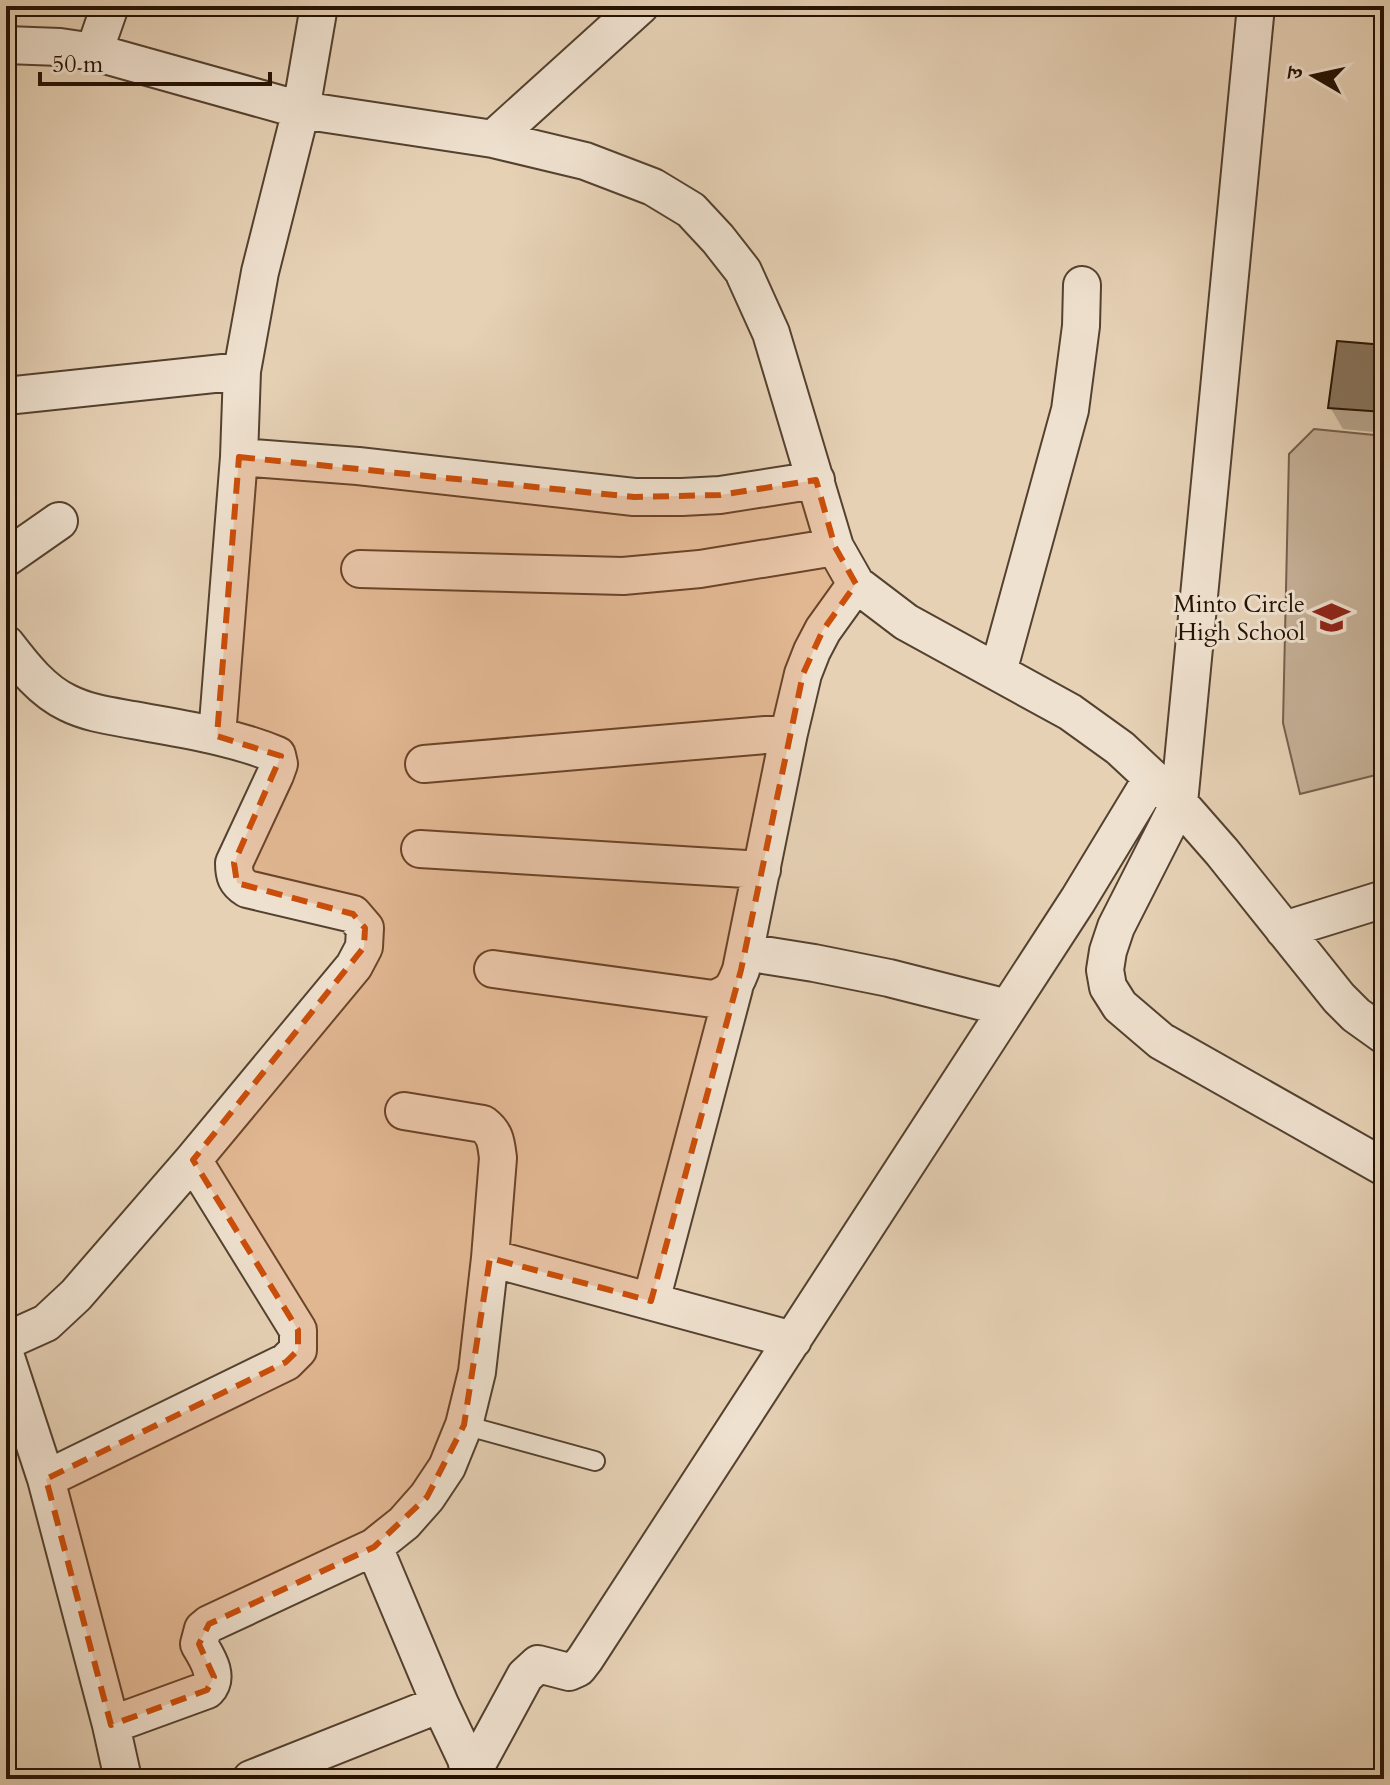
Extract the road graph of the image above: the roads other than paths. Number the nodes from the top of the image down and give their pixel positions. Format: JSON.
{"nodes":[{"id":1,"x":110,"y":6,"type":"edge"},
{"id":2,"x":319,"y":6,"type":"edge"},
{"id":3,"x":640,"y":6,"type":"edge"},
{"id":4,"x":1256,"y":6,"type":"edge"},
{"id":5,"x":6,"y":45,"type":"edge"},
{"id":6,"x":94,"y":52,"type":"junction"},
{"id":7,"x":301,"y":110,"type":"junction"},
{"id":8,"x":493,"y":139,"type":"junction"},
{"id":9,"x":1082,"y":285,"type":"dead end"},
{"id":10,"x":242,"y":371,"type":"junction"},
{"id":11,"x":6,"y":396,"type":"edge"},
{"id":12,"x":239,"y":457,"type":"junction"},
{"id":13,"x":816,"y":480,"type":"junction"},
{"id":14,"x":59,"y":521,"type":"dead end"},
{"id":15,"x":835,"y":547,"type":"junction"},
{"id":16,"x":6,"y":558,"type":"edge"},
{"id":17,"x":360,"y":569,"type":"dead end"},
{"id":18,"x":856,"y":584,"type":"junction"},
{"id":19,"x":6,"y":644,"type":"edge"},
{"id":20,"x":998,"y":672,"type":"junction"},
{"id":21,"x":789,"y":733,"type":"junction"},
{"id":22,"x":217,"y":736,"type":"junction"},
{"id":23,"x":424,"y":764,"type":"dead end"},
{"id":24,"x":1152,"y":778,"type":"junction"},
{"id":25,"x":1179,"y":803,"type":"junction"},
{"id":26,"x":420,"y":849,"type":"dead end"},
{"id":27,"x":762,"y":870,"type":"junction"},
{"id":28,"x":1384,"y":899,"type":"edge"},
{"id":29,"x":1284,"y":930,"type":"junction"},
{"id":30,"x":745,"y":952,"type":"junction"},
{"id":31,"x":493,"y":969,"type":"dead end"},
{"id":32,"x":734,"y":988,"type":"junction"},
{"id":33,"x":1007,"y":1008,"type":"junction"},
{"id":34,"x":1384,"y":1035,"type":"edge"},
{"id":35,"x":404,"y":1111,"type":"dead end"},
{"id":36,"x":193,"y":1160,"type":"junction"},
{"id":37,"x":1384,"y":1167,"type":"edge"},
{"id":38,"x":490,"y":1258,"type":"junction"},
{"id":39,"x":651,"y":1301,"type":"junction"},
{"id":40,"x":793,"y":1340,"type":"junction"},
{"id":41,"x":6,"y":1341,"type":"edge"},
{"id":42,"x":6,"y":1358,"type":"edge"},
{"id":43,"x":464,"y":1425,"type":"junction"},
{"id":44,"x":595,"y":1461,"type":"dead end"},
{"id":45,"x":46,"y":1479,"type":"junction"},
{"id":46,"x":374,"y":1547,"type":"junction"},
{"id":47,"x":440,"y":1704,"type":"junction"},
{"id":48,"x":111,"y":1725,"type":"junction"},
{"id":49,"x":123,"y":1779,"type":"edge"},
{"id":50,"x":251,"y":1779,"type":"edge"},
{"id":51,"x":468,"y":1779,"type":"edge"}],
"edges":[{"from":1,"to":6,"type":"street"},
{"from":2,"to":7,"type":"street"},
{"from":3,"to":8,"type":"street"},
{"from":4,"to":25,"type":"street"},
{"from":5,"to":6,"type":"street"},
{"from":6,"to":7,"type":"street"},
{"from":7,"to":8,"type":"street"},
{"from":7,"to":10,"type":"street"},
{"from":8,"to":13,"type":"street"},
{"from":9,"to":20,"type":"street"},
{"from":10,"to":11,"type":"street"},
{"from":10,"to":12,"type":"street"},
{"from":12,"to":13,"type":"street"},
{"from":12,"to":22,"type":"street"},
{"from":13,"to":15,"type":"street"},
{"from":14,"to":16,"type":"street"},
{"from":15,"to":17,"type":"street"},
{"from":15,"to":18,"type":"street"},
{"from":18,"to":20,"type":"street"},
{"from":18,"to":21,"type":"street"},
{"from":19,"to":22,"type":"street"},
{"from":20,"to":24,"type":"street"},
{"from":21,"to":23,"type":"street"},
{"from":21,"to":27,"type":"street"},
{"from":22,"to":36,"type":"street"},
{"from":24,"to":25,"type":"street"},
{"from":24,"to":33,"type":"street"},
{"from":25,"to":29,"type":"street"},
{"from":25,"to":37,"type":"street"},
{"from":26,"to":27,"type":"street"},
{"from":27,"to":30,"type":"street"},
{"from":28,"to":29,"type":"street"},
{"from":29,"to":34,"type":"street"},
{"from":30,"to":32,"type":"street"},
{"from":30,"to":33,"type":"street"},
{"from":31,"to":32,"type":"street"},
{"from":32,"to":39,"type":"street"},
{"from":33,"to":40,"type":"street"},
{"from":35,"to":38,"type":"street"},
{"from":36,"to":41,"type":"street"},
{"from":36,"to":45,"type":"street"},
{"from":38,"to":39,"type":"street"},
{"from":38,"to":43,"type":"street"},
{"from":39,"to":40,"type":"street"},
{"from":40,"to":51,"type":"street"},
{"from":42,"to":45,"type":"street"},
{"from":43,"to":44,"type":"lane"},
{"from":43,"to":46,"type":"street"},
{"from":45,"to":48,"type":"street"},
{"from":46,"to":47,"type":"street"},
{"from":46,"to":48,"type":"street"},
{"from":47,"to":50,"type":"street"},
{"from":47,"to":51,"type":"street"},
{"from":48,"to":49,"type":"street"}]}
